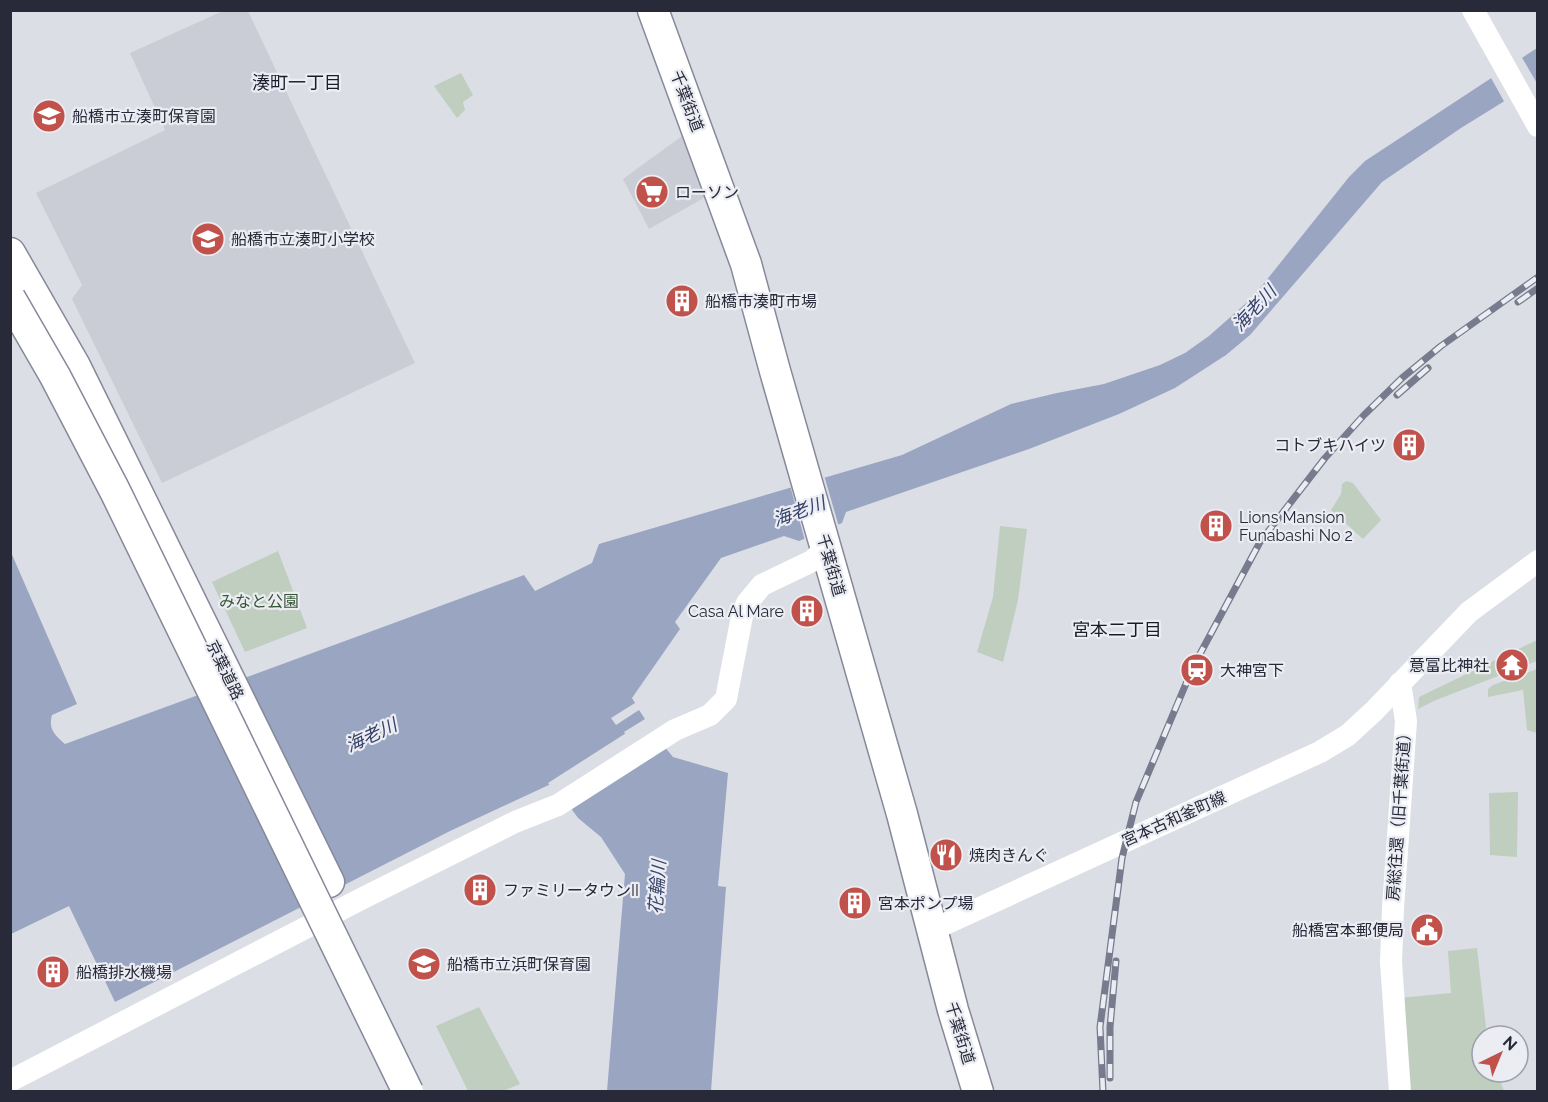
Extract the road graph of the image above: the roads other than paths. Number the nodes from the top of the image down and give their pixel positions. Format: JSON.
{"nodes":[{"id":1,"x":652,"y":10,"type":"edge"},
{"id":2,"x":1473,"y":10,"type":"edge"},
{"id":3,"x":1538,"y":126,"type":"edge"},
{"id":4,"x":10,"y":253,"type":"edge"},
{"id":5,"x":10,"y":298,"type":"edge"},
{"id":6,"x":824,"y":540,"type":"junction"},
{"id":7,"x":1538,"y":561,"type":"edge"},
{"id":8,"x":1400,"y":683,"type":"junction"},
{"id":9,"x":932,"y":930,"type":"junction"},
{"id":10,"x":10,"y":1081,"type":"edge"},
{"id":11,"x":408,"y":1092,"type":"edge"},
{"id":12,"x":430,"y":1092,"type":"edge"},
{"id":13,"x":978,"y":1092,"type":"edge"},
{"id":14,"x":1400,"y":1092,"type":"edge"}],
"edges":[{"from":1,"to":6,"type":"highway","name":"千葉街道"},
{"from":2,"to":3,"type":"street"},
{"from":4,"to":12,"type":"highway","name":"京葉道路"},
{"from":5,"to":11,"type":"highway","name":"京葉道路","bridge":true},
{"from":6,"to":9,"type":"highway","name":"千葉街道"},
{"from":6,"to":10,"type":"street"},
{"from":7,"to":8,"type":"street"},
{"from":8,"to":9,"type":"street","name":"宮本古和釜町線"},
{"from":8,"to":14,"type":"street","name":"房総往還（旧千葉街道）"},
{"from":9,"to":13,"type":"highway","name":"千葉街道"}]}
